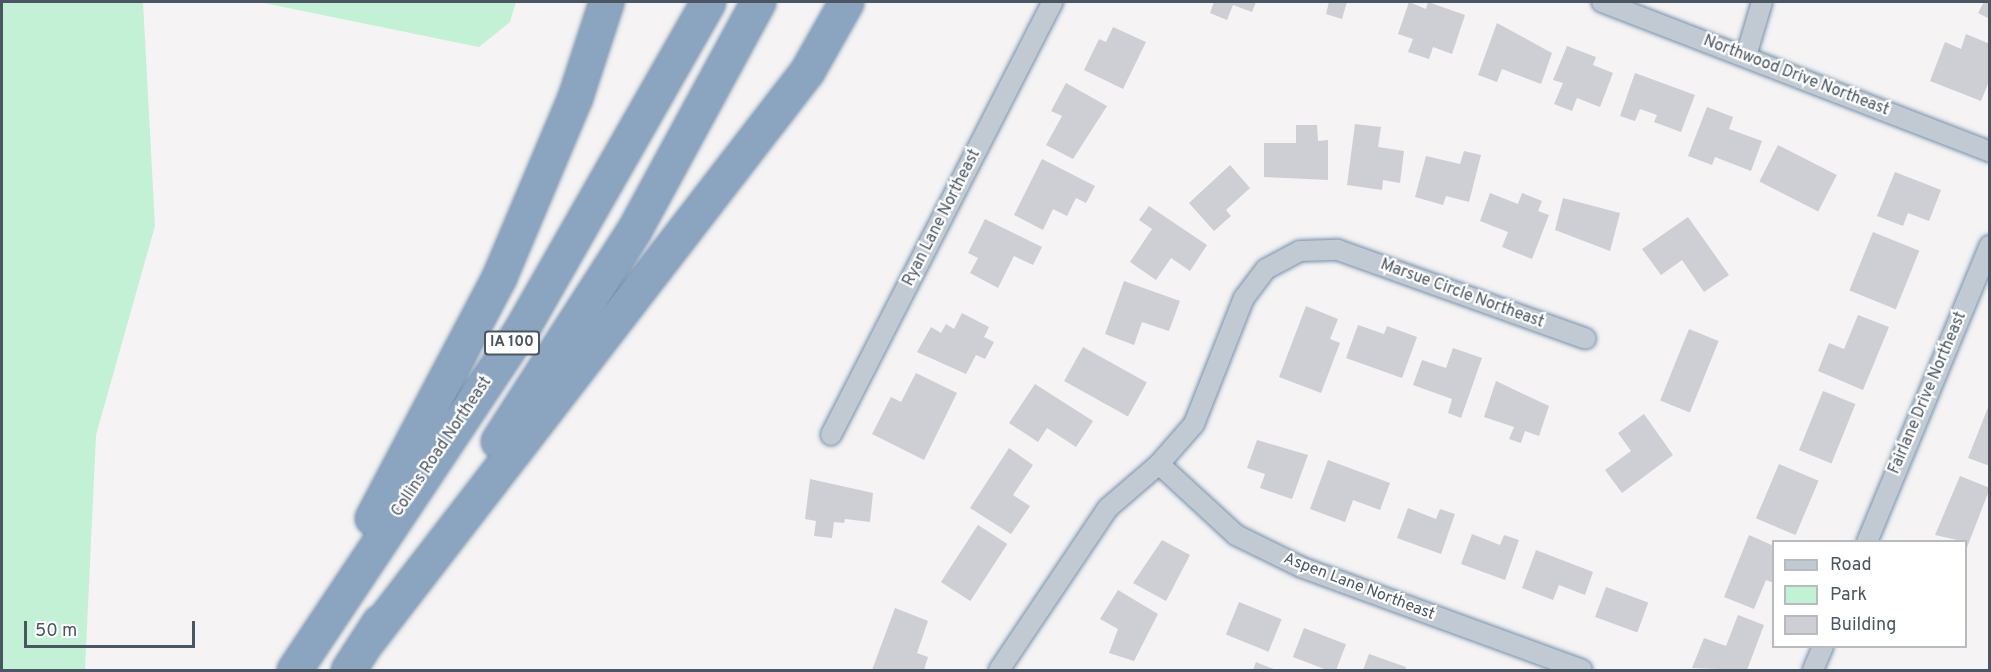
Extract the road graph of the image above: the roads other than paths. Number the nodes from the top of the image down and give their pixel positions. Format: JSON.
{"nodes":[{"id":1,"x":606,"y":2,"type":"edge"},
{"id":2,"x":708,"y":2,"type":"edge"},
{"id":3,"x":758,"y":2,"type":"edge"},
{"id":4,"x":846,"y":2,"type":"edge"},
{"id":5,"x":1053,"y":2,"type":"edge"},
{"id":6,"x":1602,"y":2,"type":"edge"},
{"id":7,"x":1762,"y":2,"type":"edge"},
{"id":8,"x":1746,"y":56,"type":"junction"},
{"id":9,"x":1989,"y":152,"type":"edge"},
{"id":10,"x":1989,"y":245,"type":"edge"},
{"id":11,"x":1586,"y":339,"type":"dead end"},
{"id":12,"x":831,"y":435,"type":"dead end"},
{"id":13,"x":1159,"y":464,"type":"junction"},
{"id":14,"x":1868,"y":540,"type":"edge"},
{"id":15,"x":368,"y":640,"type":"junction"},
{"id":16,"x":1822,"y":648,"type":"edge"},
{"id":17,"x":288,"y":670,"type":"edge"},
{"id":18,"x":294,"y":670,"type":"edge"},
{"id":19,"x":348,"y":670,"type":"edge"},
{"id":20,"x":999,"y":670,"type":"edge"},
{"id":21,"x":1582,"y":670,"type":"edge"},
{"id":22,"x":1813,"y":670,"type":"edge"}],
"edges":[{"from":1,"to":17,"type":"highway"},
{"from":2,"to":18,"type":"highway","name":"Collins Road Northeast","number":"IA 100"},
{"from":3,"to":15,"type":"highway","number":"IA 100"},
{"from":4,"to":15,"type":"highway"},
{"from":5,"to":12,"type":"street","name":"Ryan Lane Northeast"},
{"from":6,"to":8,"type":"street","name":"Northwood Drive Northeast"},
{"from":7,"to":8,"type":"street"},
{"from":8,"to":9,"type":"street","name":"Northwood Drive Northeast"},
{"from":10,"to":14,"type":"street","name":"Fairlane Drive Northeast"},
{"from":11,"to":13,"type":"street","name":"Marsue Circle Northeast"},
{"from":13,"to":20,"type":"street"},
{"from":13,"to":21,"type":"street","name":"Aspen Lane Northeast"},
{"from":15,"to":19,"type":"highway","number":"IA 100"},
{"from":16,"to":22,"type":"street"}]}
